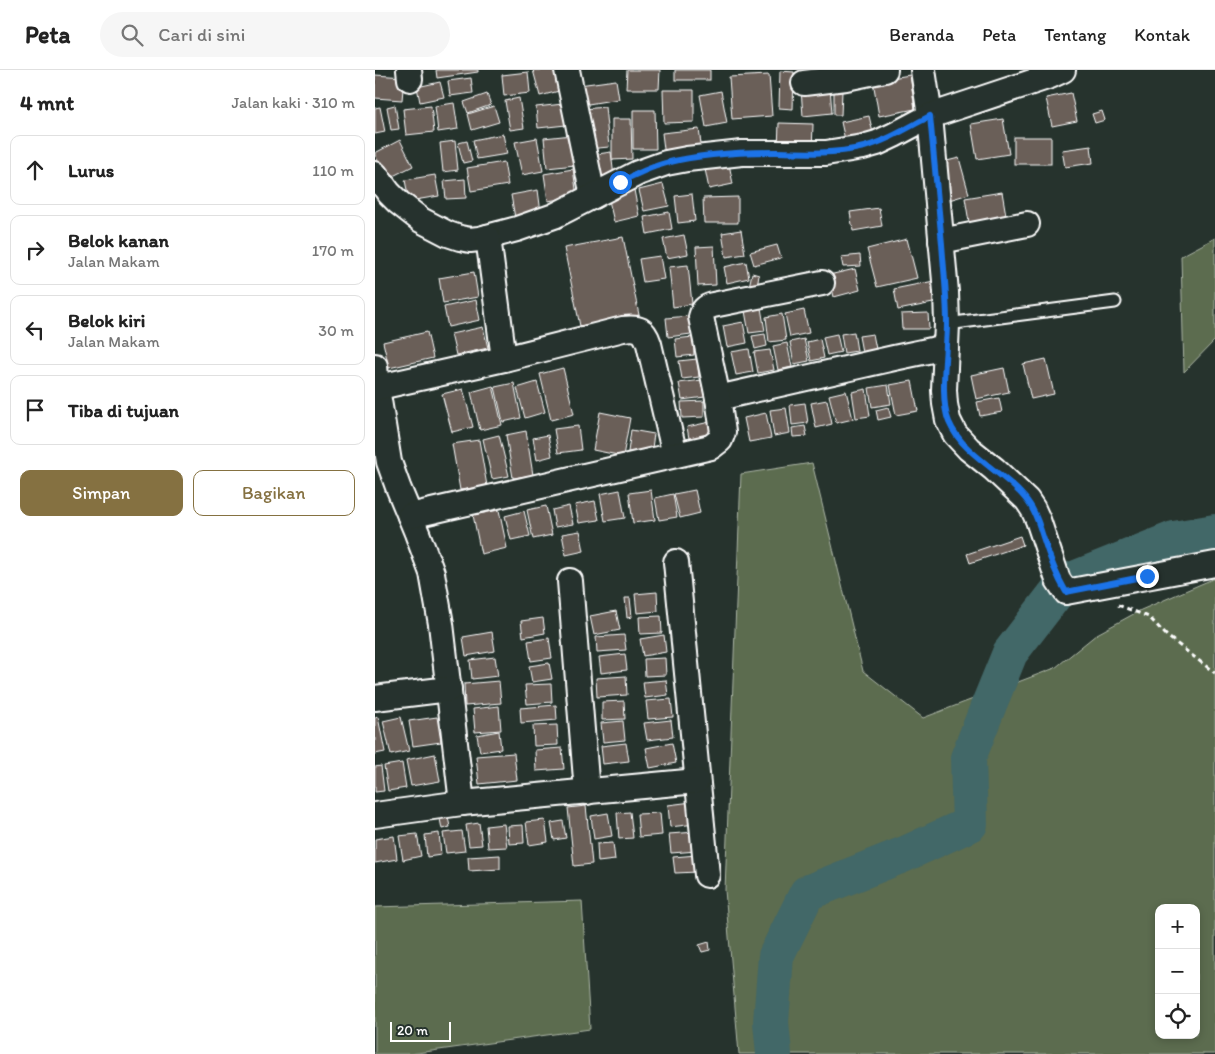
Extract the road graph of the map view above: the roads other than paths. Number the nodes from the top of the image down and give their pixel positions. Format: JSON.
{"nodes":[{"id":1,"x":567,"y":70,"type":"edge"},
{"id":2,"x":885,"y":70,"type":"edge"},
{"id":3,"x":923,"y":70,"type":"edge"},
{"id":4,"x":1063,"y":70,"type":"edge"},
{"id":5,"x":804,"y":83,"type":"dead end"},
{"id":6,"x":930,"y":116,"type":"junction"},
{"id":7,"x":375,"y":174,"type":"edge"},
{"id":8,"x":593,"y":196,"type":"junction"},
{"id":9,"x":1027,"y":224,"type":"dead end"},
{"id":10,"x":488,"y":237,"type":"junction"},
{"id":11,"x":941,"y":241,"type":"junction"},
{"id":12,"x":822,"y":283,"type":"dead end"},
{"id":13,"x":1115,"y":302,"type":"dead end"},
{"id":14,"x":946,"y":336,"type":"junction"},
{"id":15,"x":505,"y":359,"type":"junction"},
{"id":16,"x":376,"y":381,"type":"edge"},
{"id":17,"x":718,"y":398,"type":"junction"},
{"id":18,"x":675,"y":455,"type":"junction"},
{"id":19,"x":382,"y":463,"type":"edge"},
{"id":20,"x":410,"y":516,"type":"junction"},
{"id":21,"x":676,"y":562,"type":"dead end"},
{"id":22,"x":1215,"y":564,"type":"edge"},
{"id":23,"x":570,"y":581,"type":"dead end"},
{"id":24,"x":449,"y":689,"type":"junction"},
{"id":25,"x":375,"y":698,"type":"edge"},
{"id":26,"x":697,"y":781,"type":"junction"},
{"id":27,"x":587,"y":792,"type":"junction"},
{"id":28,"x":462,"y":803,"type":"junction"},
{"id":29,"x":375,"y":815,"type":"edge"},
{"id":30,"x":707,"y":875,"type":"dead end"}],
"edges":[{"from":1,"to":8,"type":"street"},
{"from":2,"to":5,"type":"street"},
{"from":3,"to":6,"type":"street"},
{"from":4,"to":6,"type":"street"},
{"from":6,"to":8,"type":"street"},
{"from":6,"to":11,"type":"street"},
{"from":7,"to":10,"type":"street"},
{"from":8,"to":10,"type":"street"},
{"from":9,"to":11,"type":"street"},
{"from":10,"to":15,"type":"street"},
{"from":11,"to":14,"type":"street"},
{"from":12,"to":17,"type":"street"},
{"from":13,"to":14,"type":"lane"},
{"from":14,"to":17,"type":"street"},
{"from":14,"to":22,"type":"street"},
{"from":15,"to":16,"type":"street"},
{"from":15,"to":18,"type":"street"},
{"from":16,"to":19,"type":"street"},
{"from":17,"to":18,"type":"street"},
{"from":18,"to":20,"type":"street"},
{"from":19,"to":20,"type":"street"},
{"from":20,"to":24,"type":"street"},
{"from":21,"to":26,"type":"street"},
{"from":23,"to":27,"type":"street"},
{"from":24,"to":25,"type":"street"},
{"from":24,"to":28,"type":"street"},
{"from":26,"to":27,"type":"street"},
{"from":26,"to":30,"type":"street"},
{"from":27,"to":28,"type":"street"},
{"from":28,"to":29,"type":"street"}]}
